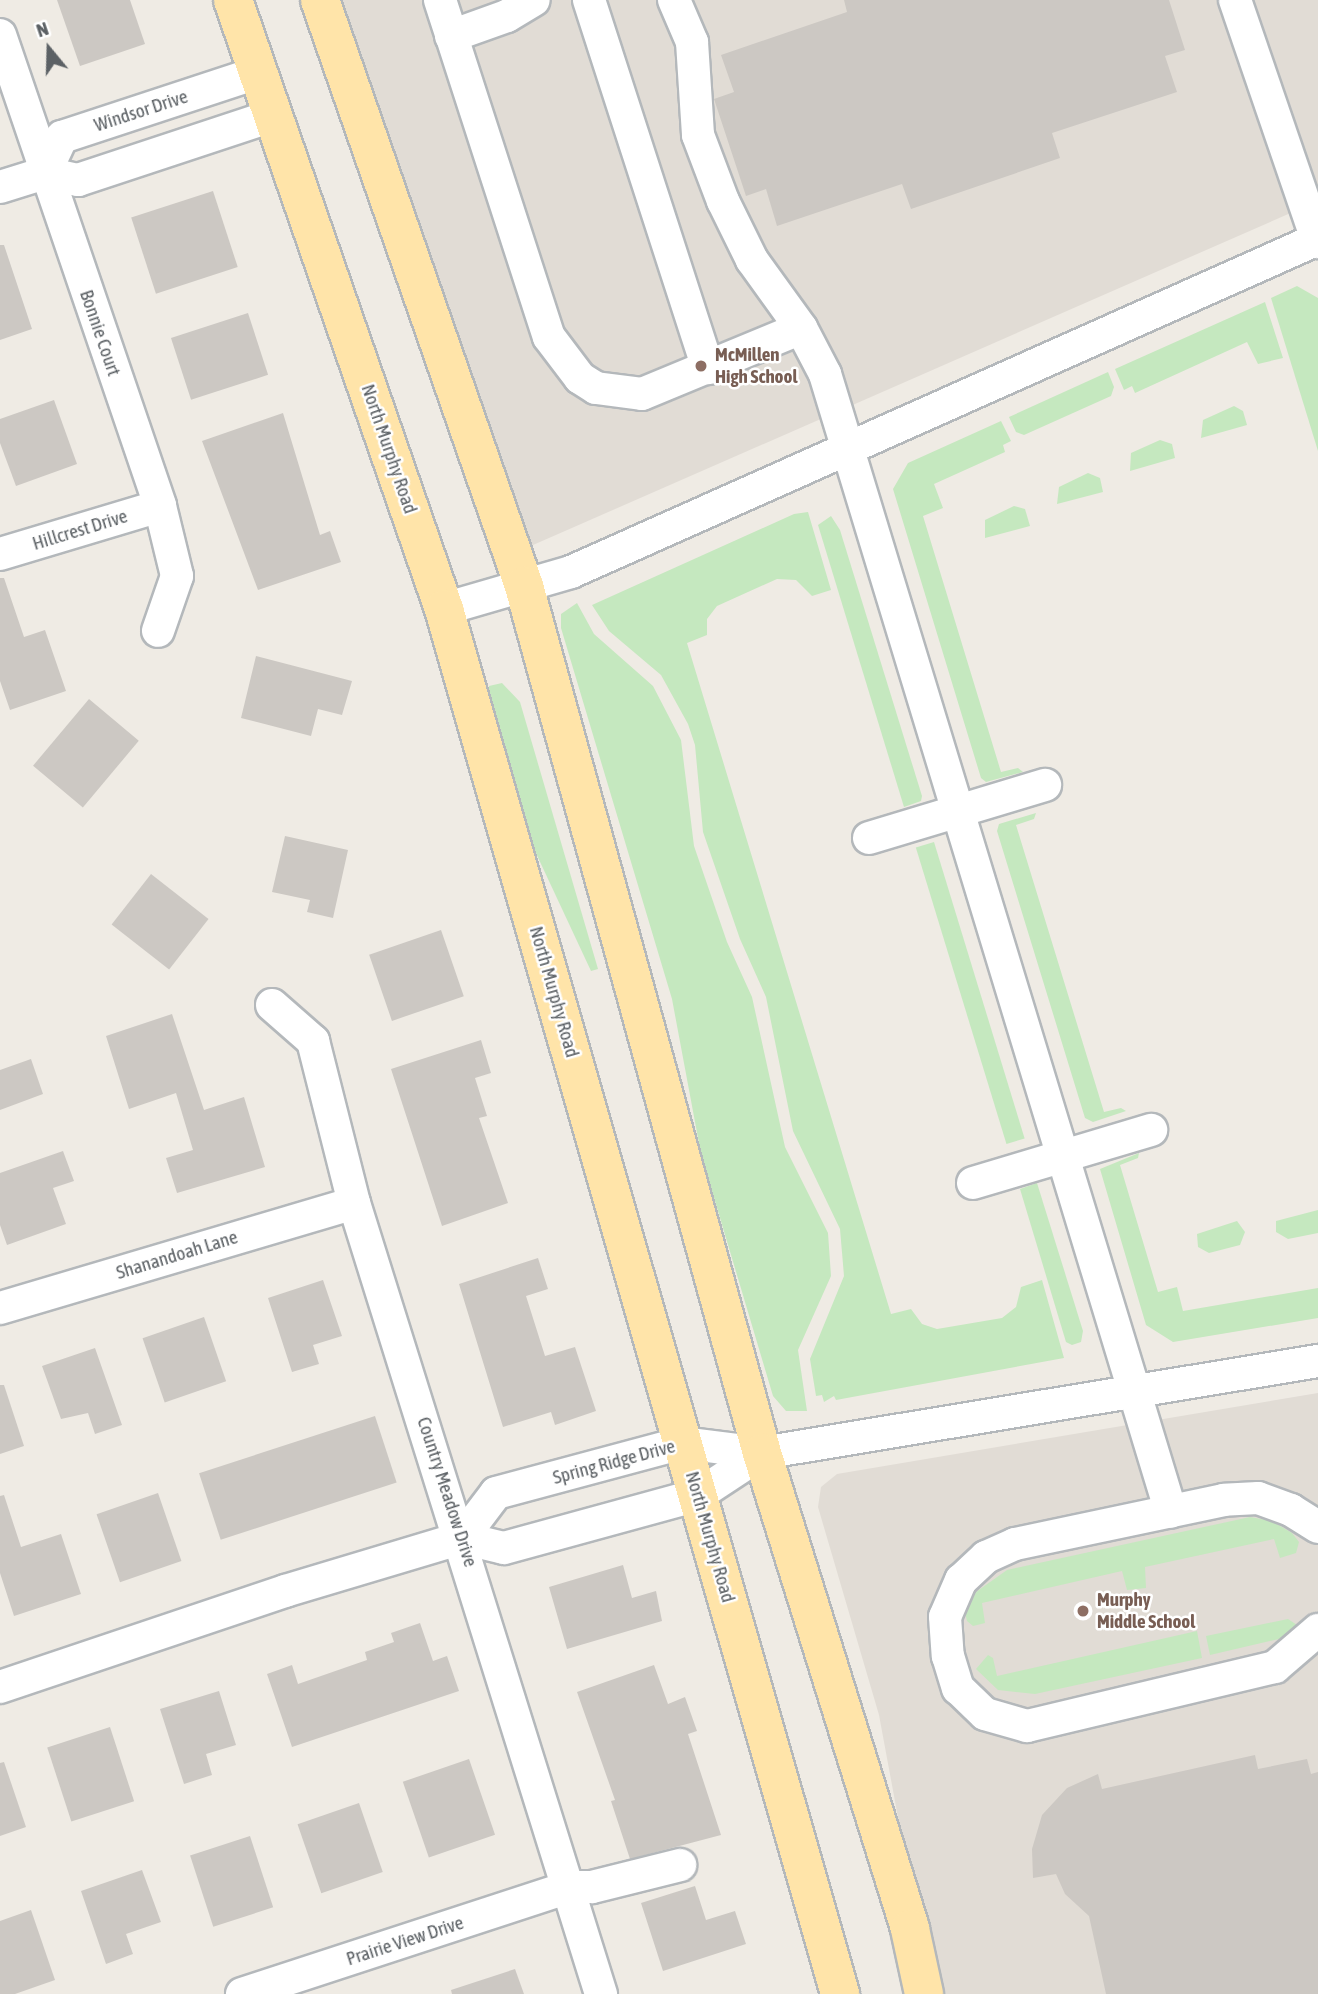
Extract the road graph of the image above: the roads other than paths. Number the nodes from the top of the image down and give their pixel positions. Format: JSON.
{"nodes":[{"id":1,"x":233,"y":0,"type":"edge"},
{"id":2,"x":320,"y":0,"type":"edge"},
{"id":3,"x":440,"y":0,"type":"edge"},
{"id":4,"x":534,"y":0,"type":"edge"},
{"id":5,"x":589,"y":0,"type":"edge"},
{"id":6,"x":674,"y":0,"type":"edge"},
{"id":7,"x":1235,"y":0,"type":"edge"},
{"id":8,"x":0,"y":35,"type":"edge"},
{"id":9,"x":452,"y":36,"type":"junction"},
{"id":10,"x":257,"y":73,"type":"junction"},
{"id":11,"x":272,"y":116,"type":"junction"},
{"id":12,"x":45,"y":173,"type":"junction"},
{"id":13,"x":0,"y":187,"type":"edge"},
{"id":14,"x":1318,"y":240,"type":"edge"},
{"id":15,"x":801,"y":328,"type":"junction"},
{"id":16,"x":708,"y":368,"type":"junction"},
{"id":17,"x":850,"y":448,"type":"junction"},
{"id":18,"x":160,"y":506,"type":"junction"},
{"id":19,"x":0,"y":554,"type":"edge"},
{"id":20,"x":524,"y":586,"type":"junction"},
{"id":21,"x":444,"y":609,"type":"junction"},
{"id":22,"x":158,"y":631,"type":"dead end"},
{"id":23,"x":1045,"y":785,"type":"dead end"},
{"id":24,"x":960,"y":810,"type":"junction"},
{"id":25,"x":869,"y":838,"type":"dead end"},
{"id":26,"x":272,"y":1005,"type":"dead end"},
{"id":27,"x":1151,"y":1130,"type":"dead end"},
{"id":28,"x":1063,"y":1157,"type":"junction"},
{"id":29,"x":973,"y":1183,"type":"dead end"},
{"id":30,"x":354,"y":1203,"type":"junction"},
{"id":31,"x":0,"y":1308,"type":"edge"},
{"id":32,"x":1318,"y":1361,"type":"edge"},
{"id":33,"x":1134,"y":1393,"type":"junction"},
{"id":34,"x":683,"y":1443,"type":"junction"},
{"id":35,"x":762,"y":1453,"type":"junction"},
{"id":36,"x":698,"y":1495,"type":"junction"},
{"id":37,"x":1171,"y":1512,"type":"junction"},
{"id":38,"x":1318,"y":1527,"type":"edge"},
{"id":39,"x":462,"y":1538,"type":"junction"},
{"id":40,"x":1318,"y":1630,"type":"edge"},
{"id":41,"x":0,"y":1687,"type":"edge"},
{"id":42,"x":680,"y":1866,"type":"dead end"},
{"id":43,"x":569,"y":1887,"type":"junction"},
{"id":44,"x":242,"y":1994,"type":"edge"},
{"id":45,"x":601,"y":1994,"type":"edge"},
{"id":46,"x":840,"y":1994,"type":"edge"},
{"id":47,"x":924,"y":1994,"type":"edge"}],
"edges":[{"from":1,"to":10,"type":"main road","name":"North Murphy Road"},
{"from":2,"to":20,"type":"main road"},
{"from":3,"to":9,"type":"street"},
{"from":4,"to":9,"type":"street"},
{"from":5,"to":16,"type":"street"},
{"from":6,"to":15,"type":"street"},
{"from":7,"to":14,"type":"street"},
{"from":8,"to":12,"type":"street","name":"Bonnie Court"},
{"from":9,"to":16,"type":"street"},
{"from":10,"to":11,"type":"main road","name":"North Murphy Road"},
{"from":10,"to":12,"type":"street","name":"Windsor Drive"},
{"from":11,"to":12,"type":"street"},
{"from":11,"to":21,"type":"main road","name":"North Murphy Road"},
{"from":12,"to":13,"type":"street"},
{"from":12,"to":18,"type":"street","name":"Bonnie Court"},
{"from":14,"to":17,"type":"street"},
{"from":15,"to":16,"type":"street"},
{"from":15,"to":17,"type":"street"},
{"from":17,"to":20,"type":"street"},
{"from":17,"to":24,"type":"street"},
{"from":18,"to":19,"type":"street","name":"Hillcrest Drive"},
{"from":18,"to":22,"type":"street","name":"Bonnie Court"},
{"from":20,"to":21,"type":"street"},
{"from":20,"to":35,"type":"main road"},
{"from":21,"to":34,"type":"main road","name":"North Murphy Road"},
{"from":23,"to":24,"type":"street"},
{"from":24,"to":25,"type":"street"},
{"from":24,"to":28,"type":"street"},
{"from":26,"to":30,"type":"street","name":"Country Meadow Drive"},
{"from":27,"to":28,"type":"street"},
{"from":28,"to":29,"type":"street"},
{"from":28,"to":33,"type":"street"},
{"from":30,"to":31,"type":"street","name":"Shanandoah Lane"},
{"from":30,"to":39,"type":"street","name":"Country Meadow Drive"},
{"from":32,"to":33,"type":"street"},
{"from":33,"to":35,"type":"street"},
{"from":33,"to":37,"type":"street"},
{"from":34,"to":35,"type":"street","name":"Spring Ridge Drive"},
{"from":34,"to":36,"type":"main road","name":"North Murphy Road"},
{"from":34,"to":39,"type":"street","name":"Spring Ridge Drive"},
{"from":35,"to":36,"type":"street"},
{"from":35,"to":47,"type":"main road"},
{"from":36,"to":39,"type":"street"},
{"from":36,"to":46,"type":"main road","name":"North Murphy Road"},
{"from":37,"to":38,"type":"street"},
{"from":37,"to":40,"type":"street"},
{"from":39,"to":41,"type":"street"},
{"from":39,"to":43,"type":"street","name":"Country Meadow Drive"},
{"from":42,"to":43,"type":"street","name":"Prairie View Drive"},
{"from":43,"to":44,"type":"street","name":"Prairie View Drive"},
{"from":43,"to":45,"type":"street","name":"Country Meadow Drive"}]}
